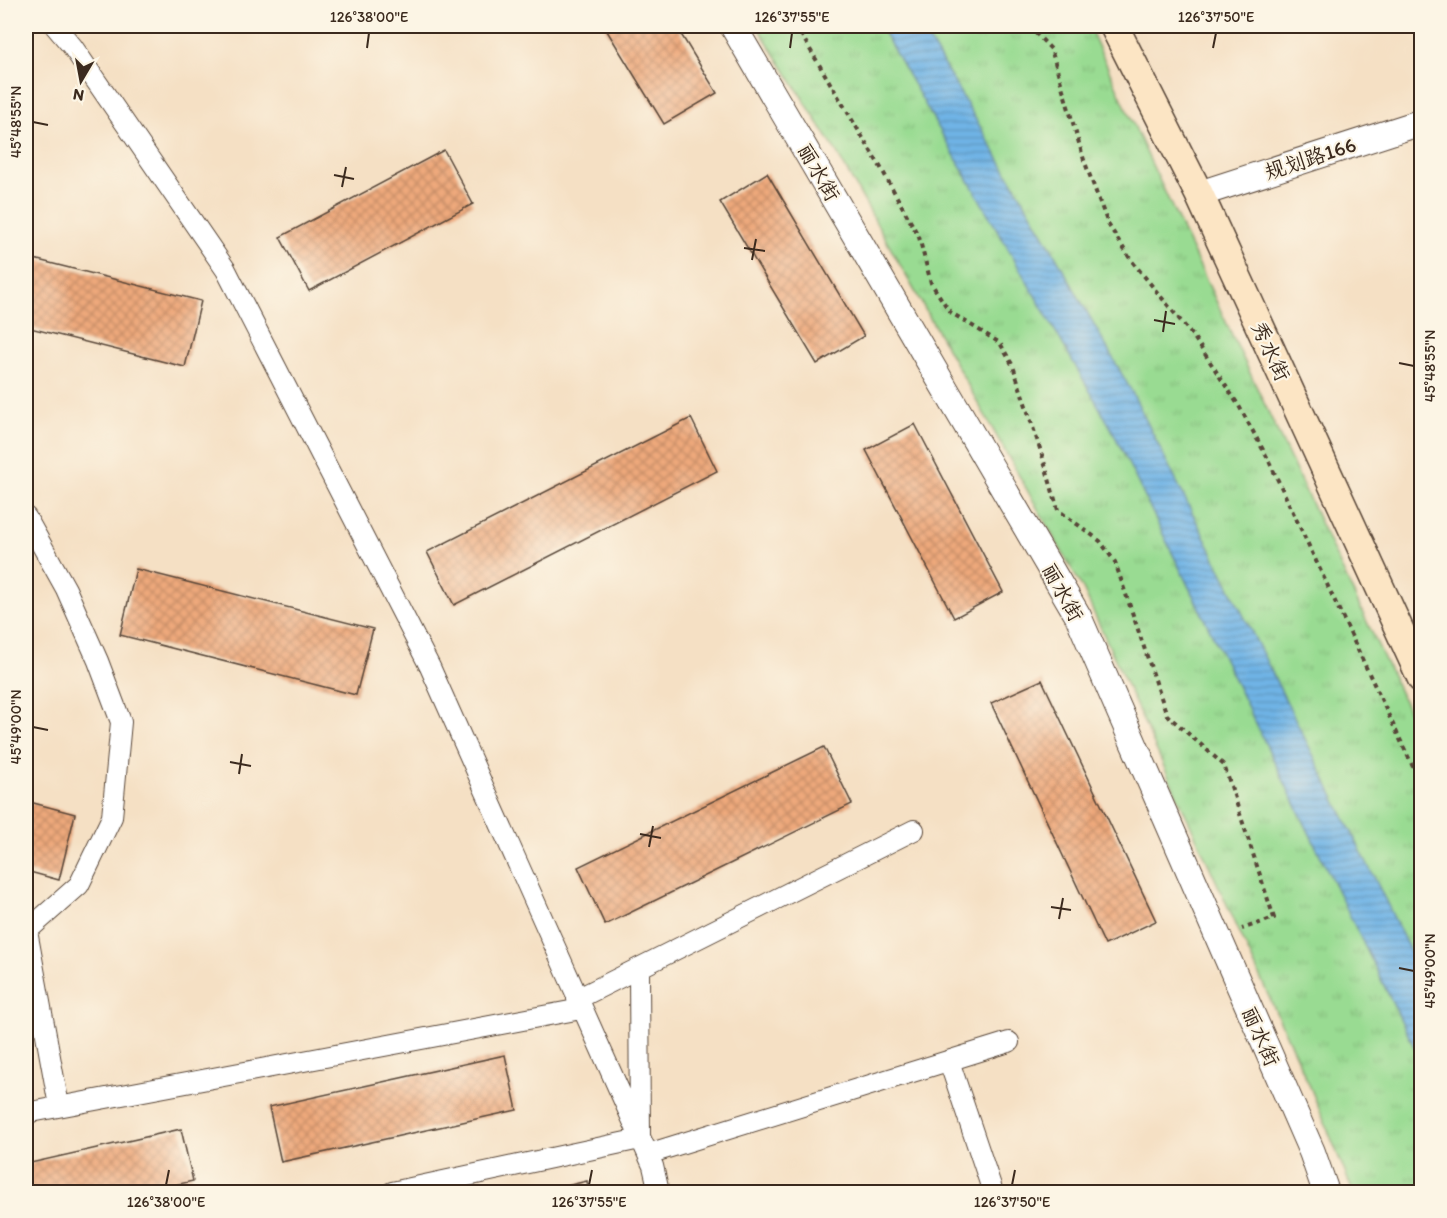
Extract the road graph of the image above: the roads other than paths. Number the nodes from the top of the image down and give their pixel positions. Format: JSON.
{"nodes":[{"id":1,"x":55,"y":26,"type":"edge"},
{"id":2,"x":733,"y":26,"type":"edge"},
{"id":3,"x":1114,"y":26,"type":"edge"},
{"id":4,"x":1422,"y":122,"type":"edge"},
{"id":5,"x":1198,"y":194,"type":"junction"},
{"id":6,"x":26,"y":517,"type":"edge"},
{"id":7,"x":1422,"y":679,"type":"edge"},
{"id":8,"x":914,"y":830,"type":"dead end"},
{"id":9,"x":639,"y":968,"type":"junction"},
{"id":10,"x":579,"y":1004,"type":"junction"},
{"id":11,"x":1009,"y":1042,"type":"dead end"},
{"id":12,"x":949,"y":1060,"type":"junction"},
{"id":13,"x":59,"y":1106,"type":"junction"},
{"id":14,"x":26,"y":1113,"type":"edge"},
{"id":15,"x":644,"y":1146,"type":"junction"},
{"id":16,"x":392,"y":1192,"type":"edge"},
{"id":17,"x":659,"y":1192,"type":"edge"},
{"id":18,"x":993,"y":1192,"type":"edge"},
{"id":19,"x":1326,"y":1192,"type":"edge"}],
"edges":[{"from":1,"to":10,"type":"street"},
{"from":2,"to":19,"type":"street","name":"丽水街"},
{"from":3,"to":5,"type":"main road","name":"秀水街"},
{"from":4,"to":5,"type":"street","name":"规划路166"},
{"from":5,"to":7,"type":"main road","name":"秀水街"},
{"from":6,"to":13,"type":"street"},
{"from":8,"to":9,"type":"street"},
{"from":9,"to":10,"type":"street"},
{"from":9,"to":15,"type":"street"},
{"from":10,"to":13,"type":"street"},
{"from":10,"to":15,"type":"street"},
{"from":11,"to":12,"type":"street"},
{"from":12,"to":15,"type":"street"},
{"from":12,"to":18,"type":"street"},
{"from":13,"to":14,"type":"street"},
{"from":15,"to":16,"type":"street"},
{"from":15,"to":17,"type":"street"}]}
